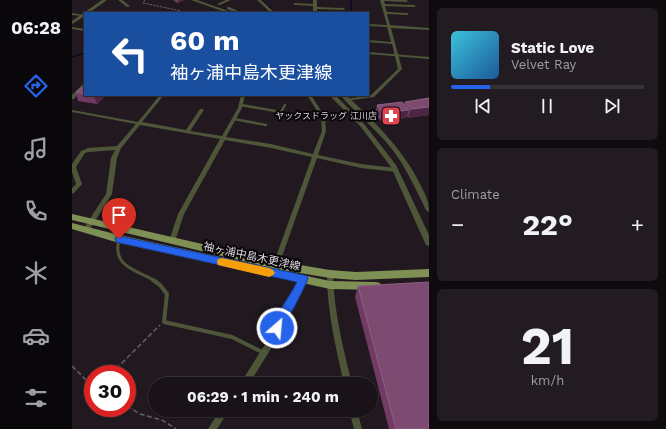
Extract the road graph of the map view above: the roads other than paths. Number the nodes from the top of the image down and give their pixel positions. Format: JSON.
{"nodes":[{"id":1,"x":105,"y":0,"type":"edge"},
{"id":2,"x":120,"y":0,"type":"edge"},
{"id":3,"x":193,"y":0,"type":"edge"},
{"id":4,"x":205,"y":0,"type":"edge"},
{"id":5,"x":229,"y":0,"type":"edge"},
{"id":6,"x":259,"y":0,"type":"edge"},
{"id":7,"x":315,"y":0,"type":"edge"},
{"id":8,"x":382,"y":0,"type":"edge"},
{"id":9,"x":406,"y":1,"type":"dead end"},
{"id":10,"x":219,"y":4,"type":"junction"},
{"id":11,"x":295,"y":4,"type":"dead end"},
{"id":12,"x":383,"y":5,"type":"junction"},
{"id":13,"x":128,"y":6,"type":"dead end"},
{"id":14,"x":315,"y":6,"type":"junction"},
{"id":15,"x":414,"y":6,"type":"dead end"},
{"id":16,"x":343,"y":9,"type":"dead end"},
{"id":17,"x":87,"y":12,"type":"edge"},
{"id":18,"x":229,"y":12,"type":"edge"},
{"id":19,"x":239,"y":12,"type":"edge"},
{"id":20,"x":272,"y":12,"type":"edge"},
{"id":21,"x":315,"y":12,"type":"edge"},
{"id":22,"x":386,"y":13,"type":"junction"},
{"id":23,"x":72,"y":14,"type":"edge"},
{"id":24,"x":407,"y":14,"type":"dead end"},
{"id":25,"x":82,"y":15,"type":"joint"},
{"id":26,"x":72,"y":23,"type":"edge"},
{"id":27,"x":369,"y":25,"type":"edge"},
{"id":28,"x":389,"y":27,"type":"junction"},
{"id":29,"x":72,"y":28,"type":"edge"},
{"id":30,"x":429,"y":28,"type":"edge"},
{"id":31,"x":84,"y":30,"type":"edge"},
{"id":32,"x":369,"y":41,"type":"edge"},
{"id":33,"x":394,"y":42,"type":"junction"},
{"id":34,"x":369,"y":53,"type":"edge"},
{"id":35,"x":396,"y":56,"type":"junction"},
{"id":36,"x":429,"y":58,"type":"edge"},
{"id":37,"x":84,"y":86,"type":"edge"},
{"id":38,"x":161,"y":96,"type":"edge"},
{"id":39,"x":243,"y":96,"type":"edge"},
{"id":40,"x":310,"y":96,"type":"edge"},
{"id":41,"x":333,"y":96,"type":"edge"},
{"id":42,"x":346,"y":97,"type":"edge"},
{"id":43,"x":72,"y":98,"type":"edge"},
{"id":44,"x":241,"y":105,"type":"junction"},
{"id":45,"x":285,"y":105,"type":"dead end"},
{"id":46,"x":202,"y":110,"type":"dead end"},
{"id":47,"x":72,"y":111,"type":"edge"},
{"id":48,"x":234,"y":119,"type":"junction"},
{"id":49,"x":138,"y":123,"type":"junction"},
{"id":50,"x":266,"y":125,"type":"dead end"},
{"id":51,"x":187,"y":132,"type":"junction"},
{"id":52,"x":223,"y":138,"type":"junction"},
{"id":53,"x":119,"y":148,"type":"junction"},
{"id":54,"x":314,"y":155,"type":"junction"},
{"id":55,"x":396,"y":170,"type":"junction"},
{"id":56,"x":72,"y":192,"type":"edge"},
{"id":57,"x":429,"y":210,"type":"edge"},
{"id":58,"x":72,"y":218,"type":"edge"},
{"id":59,"x":72,"y":226,"type":"edge"},
{"id":60,"x":89,"y":226,"type":"junction"},
{"id":61,"x":119,"y":239,"type":"junction"},
{"id":62,"x":172,"y":241,"type":"junction"},
{"id":63,"x":429,"y":243,"type":"edge"},
{"id":64,"x":276,"y":265,"type":"junction"},
{"id":65,"x":429,"y":273,"type":"edge"},
{"id":66,"x":330,"y":274,"type":"junction"},
{"id":67,"x":303,"y":279,"type":"junction"},
{"id":68,"x":330,"y":285,"type":"junction"},
{"id":69,"x":388,"y":286,"type":"edge"},
{"id":70,"x":264,"y":353,"type":"junction"},
{"id":71,"x":249,"y":377,"type":"edge"},
{"id":72,"x":346,"y":377,"type":"edge"},
{"id":73,"x":220,"y":417,"type":"edge"},
{"id":74,"x":355,"y":417,"type":"edge"},
{"id":75,"x":212,"y":429,"type":"edge"},
{"id":76,"x":358,"y":429,"type":"edge"}],
"edges":[{"from":1,"to":17,"type":"street"},
{"from":2,"to":13,"type":"street"},
{"from":3,"to":18,"type":"street"},
{"from":4,"to":10,"type":"street"},
{"from":5,"to":10,"type":"street"},
{"from":6,"to":20,"type":"street"},
{"from":7,"to":14,"type":"street"},
{"from":8,"to":9,"type":"street"},
{"from":8,"to":12,"type":"street"},
{"from":10,"to":19,"type":"street"},
{"from":11,"to":14,"type":"street"},
{"from":12,"to":15,"type":"street"},
{"from":12,"to":22,"type":"street"},
{"from":14,"to":16,"type":"street"},
{"from":14,"to":21,"type":"street"},
{"from":22,"to":24,"type":"street"},
{"from":22,"to":28,"type":"street"},
{"from":23,"to":25,"type":"street"},
{"from":25,"to":26,"type":"street"},
{"from":27,"to":28,"type":"street"},
{"from":28,"to":30,"type":"street"},
{"from":28,"to":33,"type":"street"},
{"from":29,"to":31,"type":"street"},
{"from":32,"to":33,"type":"street"},
{"from":33,"to":35,"type":"street"},
{"from":34,"to":35,"type":"street"},
{"from":35,"to":36,"type":"street"},
{"from":35,"to":42,"type":"street"},
{"from":37,"to":43,"type":"street"},
{"from":38,"to":49,"type":"street"},
{"from":39,"to":44,"type":"street"},
{"from":40,"to":54,"type":"street"},
{"from":41,"to":55,"type":"street"},
{"from":42,"to":57,"type":"street"},
{"from":44,"to":45,"type":"lane"},
{"from":44,"to":48,"type":"street"},
{"from":46,"to":51,"type":"street"},
{"from":47,"to":49,"type":"street"},
{"from":48,"to":50,"type":"lane"},
{"from":48,"to":52,"type":"street"},
{"from":49,"to":51,"type":"street"},
{"from":49,"to":53,"type":"street"},
{"from":51,"to":52,"type":"street"},
{"from":52,"to":54,"type":"street"},
{"from":52,"to":62,"type":"street"},
{"from":53,"to":56,"type":"street"},
{"from":53,"to":60,"type":"street"},
{"from":54,"to":55,"type":"street"},
{"from":54,"to":64,"type":"street"},
{"from":55,"to":63,"type":"street"},
{"from":58,"to":60,"type":"main road"},
{"from":59,"to":60,"type":"main road","name":"袖ヶ浦中島木更津線"},
{"from":60,"to":61,"type":"main road","name":"袖ヶ浦中島木更津線"},
{"from":60,"to":62,"type":"main road"},
{"from":61,"to":67,"type":"main road","name":"袖ヶ浦中島木更津線"},
{"from":61,"to":70,"type":"lane"},
{"from":62,"to":64,"type":"main road"},
{"from":64,"to":66,"type":"main road"},
{"from":65,"to":66,"type":"main road"},
{"from":66,"to":68,"type":"street"},
{"from":67,"to":68,"type":"main road","name":"袖ヶ浦中島木更津線"},
{"from":67,"to":70,"type":"street"},
{"from":68,"to":69,"type":"main road","name":"袖ヶ浦中島木更津線"},
{"from":68,"to":72,"type":"street"},
{"from":70,"to":71,"type":"street"},
{"from":73,"to":75,"type":"street"},
{"from":74,"to":76,"type":"street"}]}
